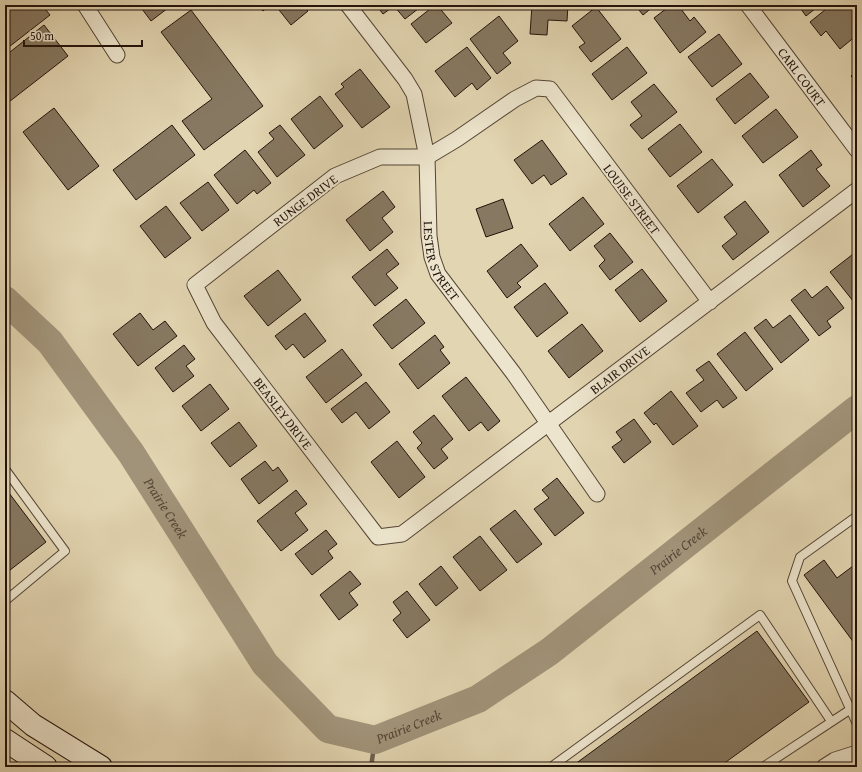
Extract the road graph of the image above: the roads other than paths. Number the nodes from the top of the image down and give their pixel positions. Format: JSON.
{"nodes":[{"id":1,"x":85,"y":5,"type":"edge"},
{"id":2,"x":348,"y":5,"type":"edge"},
{"id":3,"x":748,"y":5,"type":"edge"},
{"id":4,"x":117,"y":54,"type":"dead end"},
{"id":5,"x":857,"y":150,"type":"edge"},
{"id":6,"x":427,"y":157,"type":"junction"},
{"id":7,"x":857,"y":190,"type":"edge"},
{"id":8,"x":195,"y":285,"type":"joint"},
{"id":9,"x":710,"y":302,"type":"junction"},
{"id":10,"x":548,"y":423,"type":"junction"},
{"id":11,"x":5,"y":469,"type":"edge"},
{"id":12,"x":597,"y":494,"type":"dead end"},
{"id":13,"x":857,"y":516,"type":"edge"},
{"id":14,"x":378,"y":537,"type":"joint"},
{"id":15,"x":5,"y":601,"type":"edge"},
{"id":16,"x":5,"y":702,"type":"edge"},
{"id":17,"x":854,"y":707,"type":"edge"},
{"id":18,"x":831,"y":721,"type":"junction"},
{"id":19,"x":857,"y":724,"type":"edge"},
{"id":20,"x":5,"y":740,"type":"edge"},
{"id":21,"x":857,"y":753,"type":"edge"},
{"id":22,"x":46,"y":767,"type":"edge"},
{"id":23,"x":101,"y":767,"type":"edge"},
{"id":24,"x":551,"y":767,"type":"edge"},
{"id":25,"x":763,"y":767,"type":"edge"},
{"id":26,"x":824,"y":767,"type":"edge"}],
"edges":[{"from":1,"to":4,"type":"street"},
{"from":2,"to":6,"type":"street","name":"LESTER STREET"},
{"from":3,"to":5,"type":"street","name":"CARL COURT"},
{"from":6,"to":8,"type":"street","name":"RUNGE DRIVE"},
{"from":6,"to":9,"type":"street","name":"LOUISE STREET"},
{"from":6,"to":10,"type":"street","name":"LESTER STREET"},
{"from":7,"to":9,"type":"street","name":"BLAIR DRIVE"},
{"from":8,"to":14,"type":"street","name":"BEASLEY DRIVE"},
{"from":9,"to":10,"type":"street","name":"BLAIR DRIVE"},
{"from":10,"to":12,"type":"street","name":"LESTER STREET"},
{"from":10,"to":14,"type":"street","name":"BLAIR DRIVE"},
{"from":11,"to":15,"type":"lane"},
{"from":13,"to":17,"type":"lane"},
{"from":16,"to":23,"type":"main road"},
{"from":17,"to":18,"type":"lane"},
{"from":17,"to":19,"type":"lane"},
{"from":18,"to":24,"type":"lane"},
{"from":18,"to":25,"type":"lane"},
{"from":20,"to":22,"type":"main road"},
{"from":21,"to":26,"type":"street"}]}
